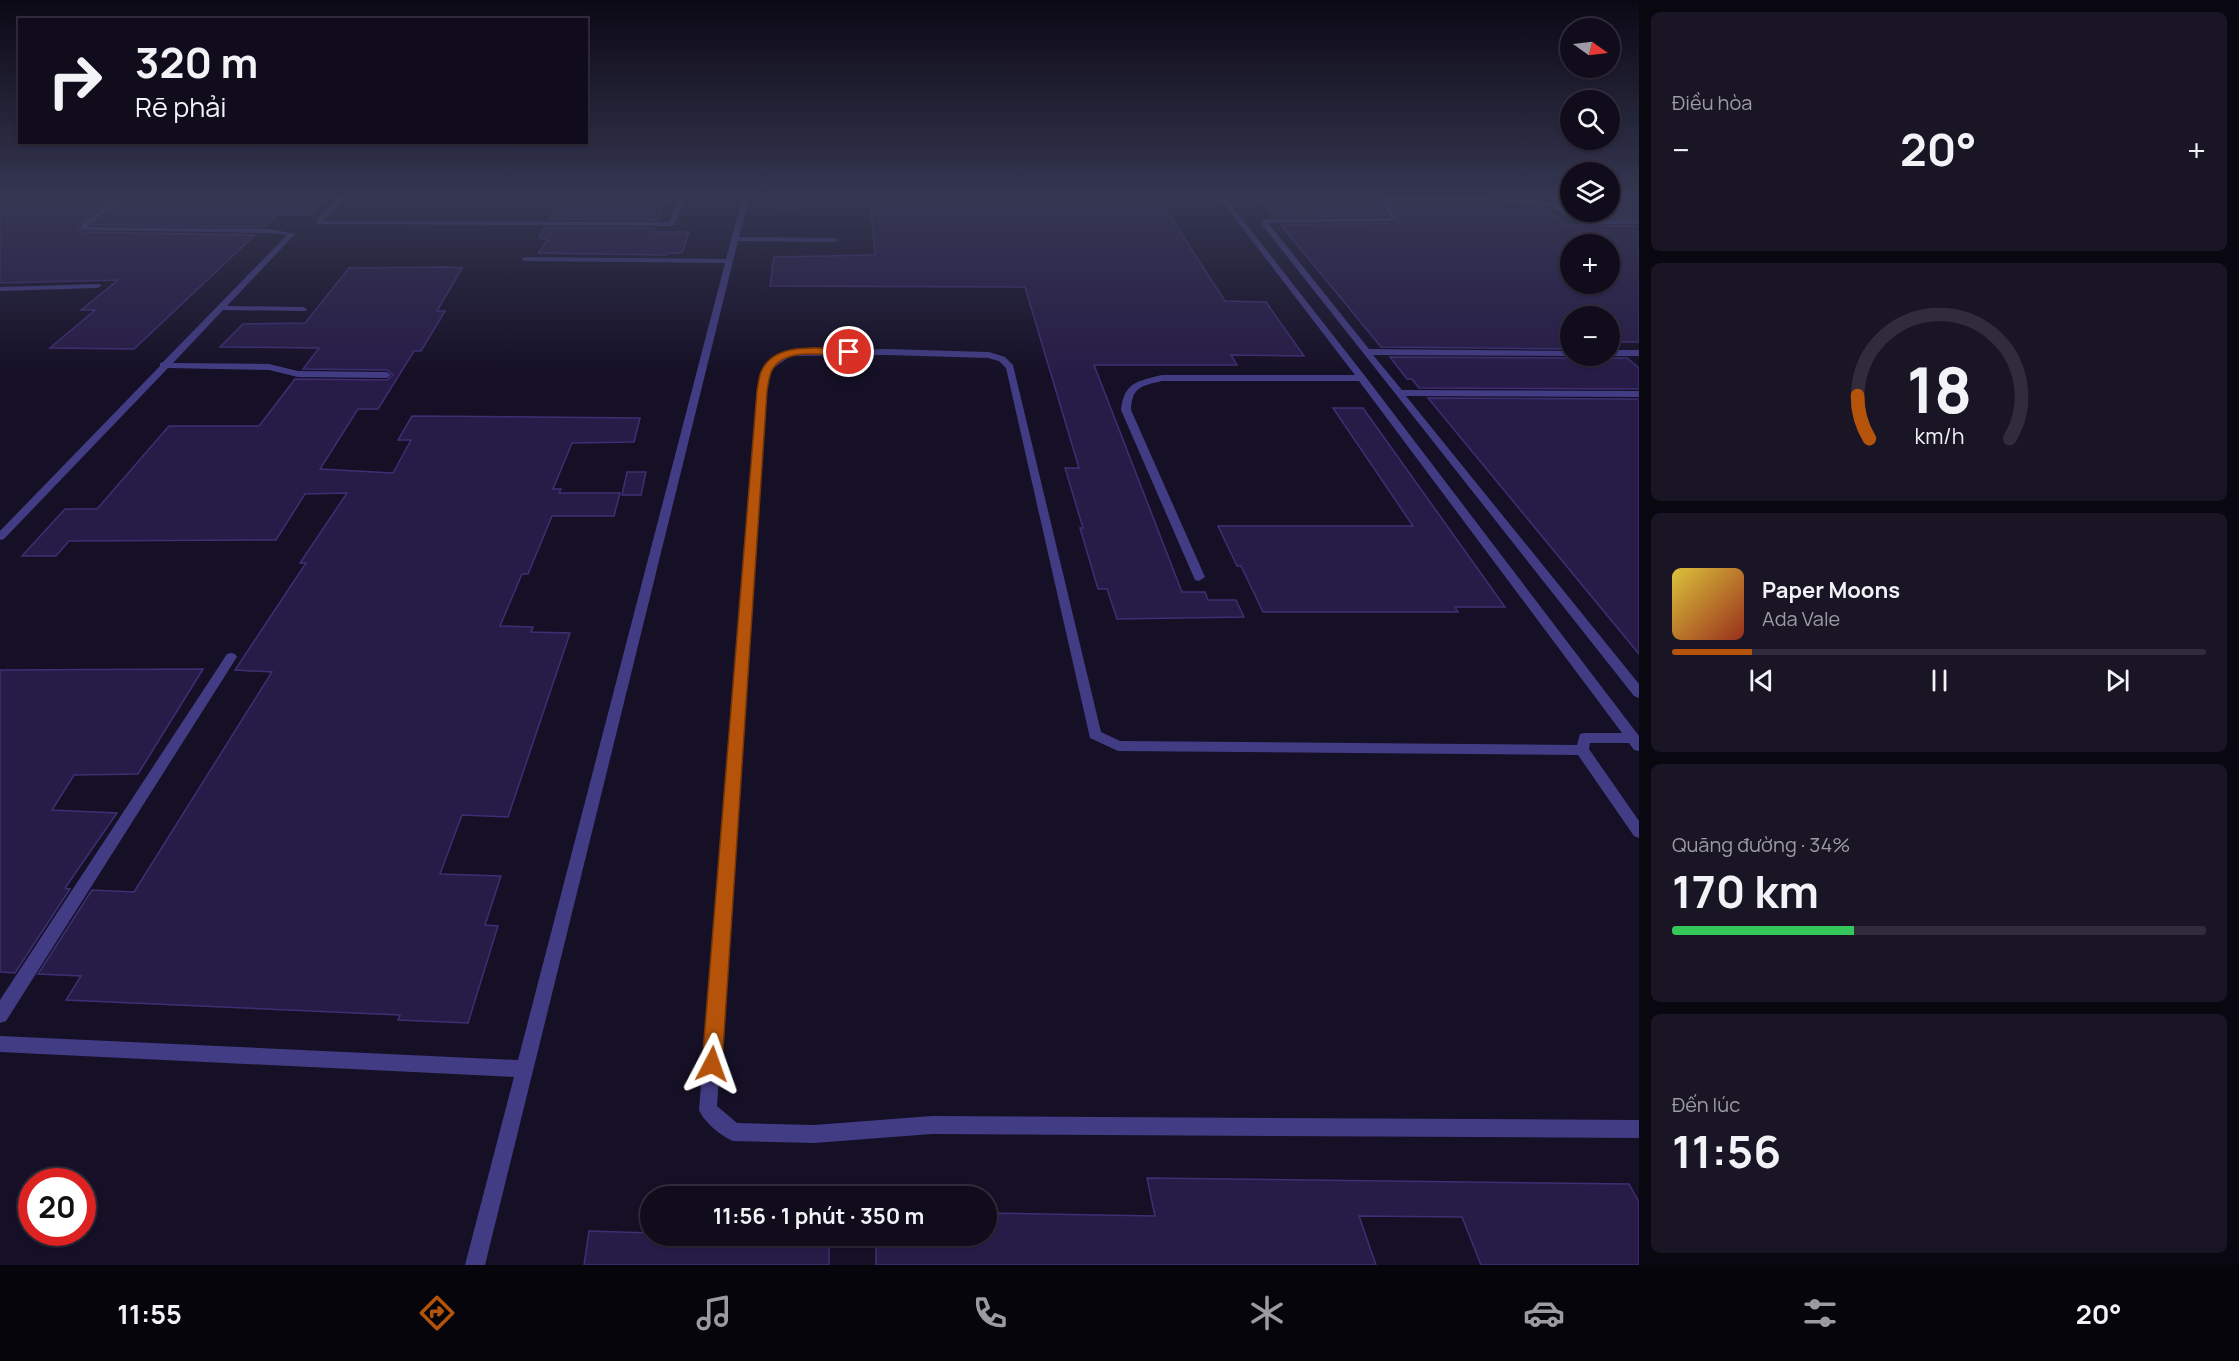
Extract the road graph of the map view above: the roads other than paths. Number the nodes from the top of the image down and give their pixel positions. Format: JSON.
{"nodes":[{"id":1,"x":272,"y":255,"type":"edge"},
{"id":2,"x":732,"y":255,"type":"edge"},
{"id":3,"x":1267,"y":255,"type":"edge"},
{"id":4,"x":1290,"y":255,"type":"edge"},
{"id":5,"x":525,"y":259,"type":"dead end"},
{"id":6,"x":730,"y":261,"type":"junction"},
{"id":7,"x":97,"y":286,"type":"dead end"},
{"id":8,"x":0,"y":289,"type":"edge"},
{"id":9,"x":220,"y":308,"type":"junction"},
{"id":10,"x":303,"y":309,"type":"dead end"},
{"id":11,"x":1369,"y":352,"type":"junction"},
{"id":12,"x":1560,"y":353,"type":"edge"},
{"id":13,"x":1620,"y":353,"type":"edge"},
{"id":14,"x":1639,"y":354,"type":"edge"},
{"id":15,"x":164,"y":365,"type":"junction"},
{"id":16,"x":387,"y":375,"type":"dead end"},
{"id":17,"x":1362,"y":378,"type":"junction"},
{"id":18,"x":1401,"y":393,"type":"junction"},
{"id":19,"x":1639,"y":394,"type":"edge"},
{"id":20,"x":0,"y":537,"type":"edge"},
{"id":21,"x":1199,"y":577,"type":"dead end"},
{"id":22,"x":231,"y":657,"type":"dead end"},
{"id":23,"x":1639,"y":693,"type":"edge"},
{"id":24,"x":1636,"y":742,"type":"edge"},
{"id":25,"x":1582,"y":750,"type":"junction"},
{"id":26,"x":1639,"y":832,"type":"edge"},
{"id":27,"x":0,"y":1015,"type":"edge"},
{"id":28,"x":0,"y":1044,"type":"edge"},
{"id":29,"x":526,"y":1069,"type":"junction"},
{"id":30,"x":1639,"y":1129,"type":"edge"},
{"id":31,"x":476,"y":1265,"type":"edge"}],
"edges":[{"from":1,"to":9,"type":"lane"},
{"from":2,"to":6,"type":"lane"},
{"from":3,"to":17,"type":"lane"},
{"from":4,"to":11,"type":"lane"},
{"from":5,"to":6,"type":"lane"},
{"from":6,"to":29,"type":"lane"},
{"from":7,"to":8,"type":"lane"},
{"from":9,"to":10,"type":"lane"},
{"from":9,"to":15,"type":"lane"},
{"from":11,"to":12,"type":"lane"},
{"from":11,"to":18,"type":"lane"},
{"from":13,"to":14,"type":"lane"},
{"from":15,"to":16,"type":"lane"},
{"from":15,"to":20,"type":"lane"},
{"from":17,"to":21,"type":"lane"},
{"from":17,"to":24,"type":"lane"},
{"from":18,"to":19,"type":"lane"},
{"from":18,"to":23,"type":"lane"},
{"from":22,"to":27,"type":"lane"},
{"from":24,"to":25,"type":"lane"},
{"from":25,"to":26,"type":"lane"},
{"from":25,"to":30,"type":"lane"},
{"from":28,"to":29,"type":"lane"},
{"from":29,"to":31,"type":"lane"}]}
